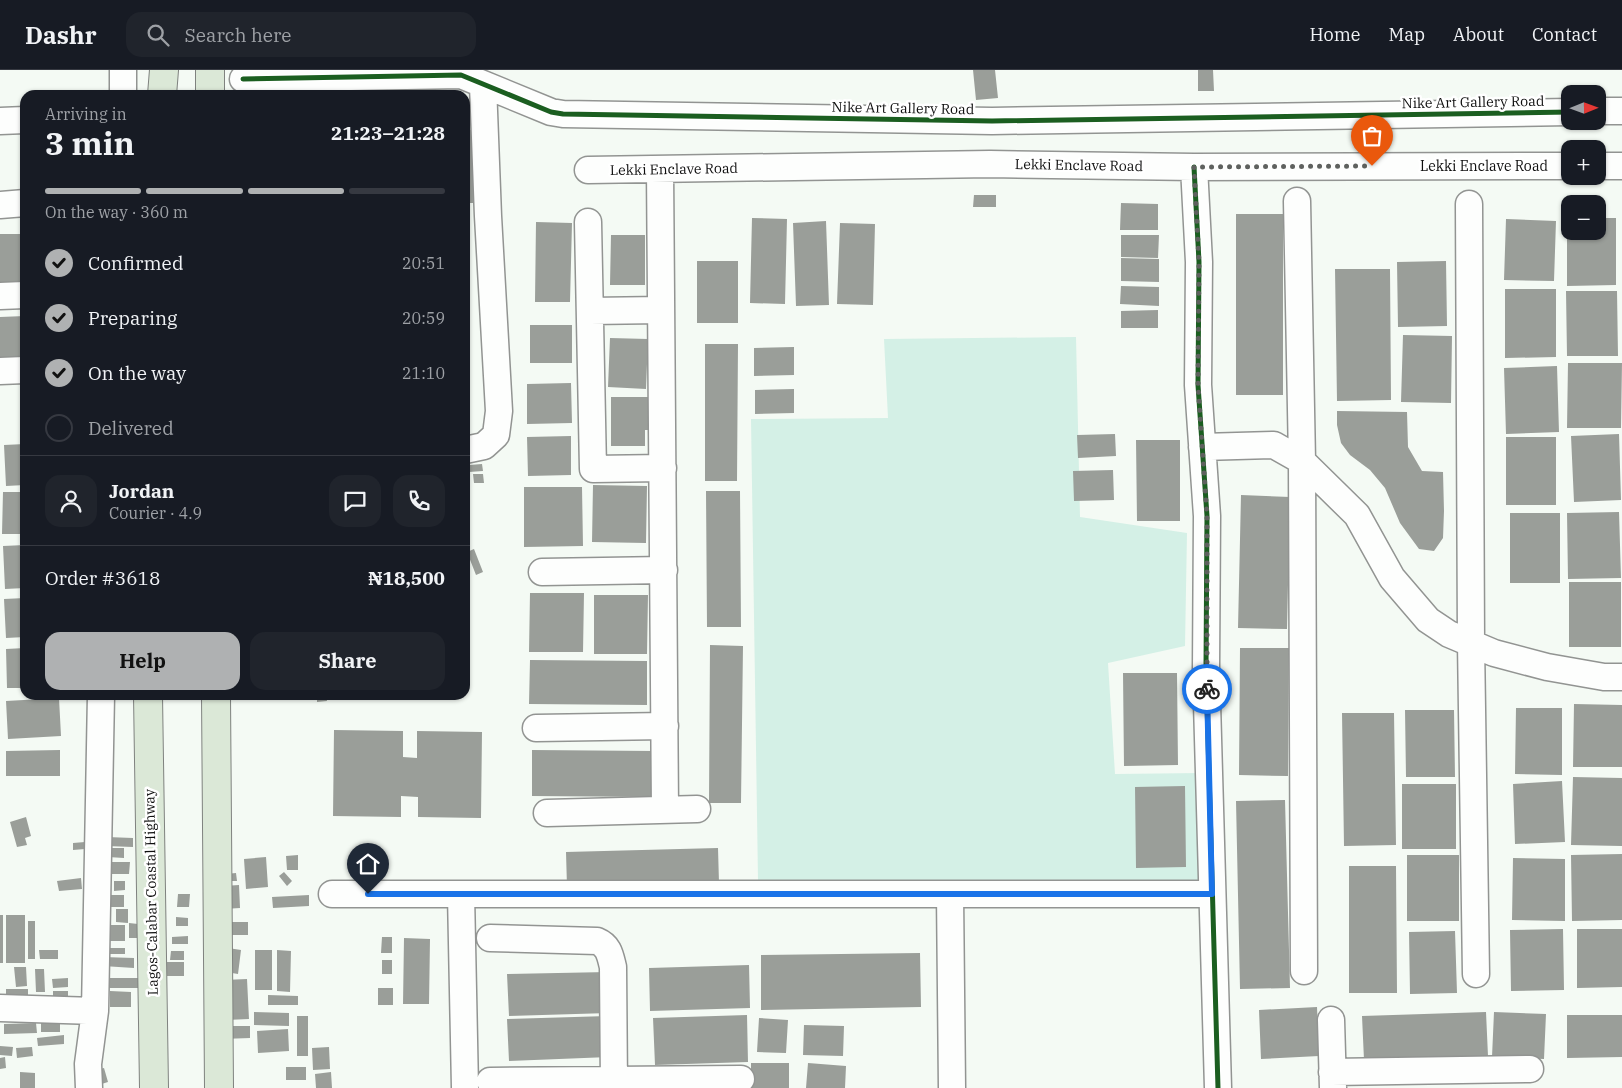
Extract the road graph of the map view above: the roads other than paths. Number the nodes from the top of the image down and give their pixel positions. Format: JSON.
{"nodes":[{"id":1,"x":123,"y":70,"type":"edge"},
{"id":2,"x":164,"y":70,"type":"edge"},
{"id":3,"x":210,"y":70,"type":"edge"},
{"id":4,"x":243,"y":79,"type":"dead end"},
{"id":5,"x":483,"y":85,"type":"junction"},
{"id":6,"x":123,"y":90,"type":"edge"},
{"id":7,"x":162,"y":90,"type":"edge"},
{"id":8,"x":210,"y":90,"type":"edge"},
{"id":9,"x":1622,"y":111,"type":"edge"},
{"id":10,"x":1561,"y":112,"type":"edge"},
{"id":11,"x":1606,"y":112,"type":"edge"},
{"id":12,"x":20,"y":120,"type":"edge"},
{"id":13,"x":0,"y":121,"type":"edge"},
{"id":14,"x":992,"y":121,"type":"junction"},
{"id":15,"x":990,"y":164,"type":"junction"},
{"id":16,"x":1561,"y":166,"type":"edge"},
{"id":17,"x":1606,"y":166,"type":"edge"},
{"id":18,"x":1622,"y":166,"type":"edge"},
{"id":19,"x":1194,"y":167,"type":"junction"},
{"id":20,"x":660,"y":169,"type":"junction"},
{"id":21,"x":588,"y":170,"type":"dead end"},
{"id":22,"x":1297,"y":201,"type":"dead end"},
{"id":23,"x":20,"y":203,"type":"edge"},
{"id":24,"x":1469,"y":204,"type":"dead end"},
{"id":25,"x":0,"y":205,"type":"edge"},
{"id":26,"x":476,"y":216,"type":"edge"},
{"id":27,"x":588,"y":222,"type":"dead end"},
{"id":28,"x":0,"y":296,"type":"edge"},
{"id":29,"x":20,"y":296,"type":"edge"},
{"id":30,"x":661,"y":310,"type":"junction"},
{"id":31,"x":590,"y":311,"type":"junction"},
{"id":32,"x":20,"y":370,"type":"edge"},
{"id":33,"x":0,"y":371,"type":"edge"},
{"id":34,"x":1202,"y":447,"type":"junction"},
{"id":35,"x":470,"y":449,"type":"edge"},
{"id":36,"x":1302,"y":461,"type":"junction"},
{"id":37,"x":663,"y":468,"type":"junction"},
{"id":38,"x":664,"y":570,"type":"junction"},
{"id":39,"x":542,"y":572,"type":"dead end"},
{"id":40,"x":1472,"y":643,"type":"junction"},
{"id":41,"x":1622,"y":677,"type":"edge"},
{"id":42,"x":101,"y":700,"type":"edge"},
{"id":43,"x":148,"y":700,"type":"edge"},
{"id":44,"x":216,"y":700,"type":"edge"},
{"id":45,"x":665,"y":726,"type":"junction"},
{"id":46,"x":536,"y":728,"type":"dead end"},
{"id":47,"x":697,"y":809,"type":"dead end"},
{"id":48,"x":666,"y":810,"type":"junction"},
{"id":49,"x":547,"y":814,"type":"dead end"},
{"id":50,"x":332,"y":894,"type":"dead end"},
{"id":51,"x":461,"y":894,"type":"junction"},
{"id":52,"x":950,"y":894,"type":"junction"},
{"id":53,"x":1212,"y":894,"type":"junction"},
{"id":54,"x":490,"y":938,"type":"dead end"},
{"id":55,"x":1304,"y":971,"type":"dead end"},
{"id":56,"x":1476,"y":974,"type":"dead end"},
{"id":57,"x":0,"y":1008,"type":"edge"},
{"id":58,"x":95,"y":1010,"type":"junction"},
{"id":59,"x":1331,"y":1020,"type":"dead end"},
{"id":60,"x":1530,"y":1069,"type":"dead end"},
{"id":61,"x":741,"y":1079,"type":"dead end"},
{"id":62,"x":1333,"y":1080,"type":"edge"},
{"id":63,"x":490,"y":1081,"type":"dead end"},
{"id":64,"x":614,"y":1083,"type":"edge"},
{"id":65,"x":89,"y":1088,"type":"edge"},
{"id":66,"x":154,"y":1088,"type":"edge"},
{"id":67,"x":219,"y":1088,"type":"edge"},
{"id":68,"x":465,"y":1088,"type":"edge"},
{"id":69,"x":952,"y":1088,"type":"edge"},
{"id":70,"x":1218,"y":1088,"type":"edge"}],
"edges":[{"from":1,"to":6,"type":"street"},
{"from":2,"to":7,"type":"highway"},
{"from":3,"to":8,"type":"highway"},
{"from":4,"to":5,"type":"street","name":"Nike Art Gallery Road"},
{"from":5,"to":14,"type":"street","name":"Nike Art Gallery Road"},
{"from":5,"to":26,"type":"street"},
{"from":9,"to":11,"type":"street"},
{"from":10,"to":14,"type":"street","name":"Nike Art Gallery Road"},
{"from":12,"to":13,"type":"street"},
{"from":14,"to":15,"type":"street"},
{"from":15,"to":19,"type":"street","name":"Lekki Enclave Road"},
{"from":15,"to":20,"type":"street","name":"Lekki Enclave Road"},
{"from":16,"to":19,"type":"street","name":"Lekki Enclave Road"},
{"from":17,"to":18,"type":"street"},
{"from":19,"to":34,"type":"street"},
{"from":20,"to":21,"type":"street","name":"Lekki Enclave Road"},
{"from":20,"to":30,"type":"street"},
{"from":22,"to":36,"type":"street"},
{"from":23,"to":25,"type":"street"},
{"from":24,"to":40,"type":"street"},
{"from":26,"to":35,"type":"street"},
{"from":27,"to":31,"type":"street"},
{"from":28,"to":29,"type":"street"},
{"from":30,"to":31,"type":"street"},
{"from":30,"to":37,"type":"street"},
{"from":31,"to":37,"type":"street"},
{"from":32,"to":33,"type":"street"},
{"from":34,"to":36,"type":"street"},
{"from":34,"to":53,"type":"street"},
{"from":36,"to":40,"type":"street"},
{"from":36,"to":55,"type":"street"},
{"from":37,"to":38,"type":"street"},
{"from":38,"to":39,"type":"street"},
{"from":38,"to":45,"type":"street"},
{"from":40,"to":41,"type":"street"},
{"from":40,"to":56,"type":"street"},
{"from":42,"to":58,"type":"street"},
{"from":43,"to":66,"type":"highway","name":"Lagos-Calabar Coastal Highway"},
{"from":44,"to":67,"type":"highway"},
{"from":45,"to":46,"type":"street"},
{"from":45,"to":48,"type":"street"},
{"from":47,"to":48,"type":"street"},
{"from":48,"to":49,"type":"street"},
{"from":50,"to":51,"type":"street"},
{"from":51,"to":52,"type":"street"},
{"from":51,"to":68,"type":"street"},
{"from":52,"to":53,"type":"street"},
{"from":52,"to":69,"type":"street"},
{"from":53,"to":70,"type":"street"},
{"from":54,"to":64,"type":"street"},
{"from":57,"to":58,"type":"street"},
{"from":58,"to":65,"type":"street"},
{"from":59,"to":62,"type":"street"},
{"from":60,"to":62,"type":"street"},
{"from":61,"to":64,"type":"street"},
{"from":63,"to":64,"type":"street"}]}
